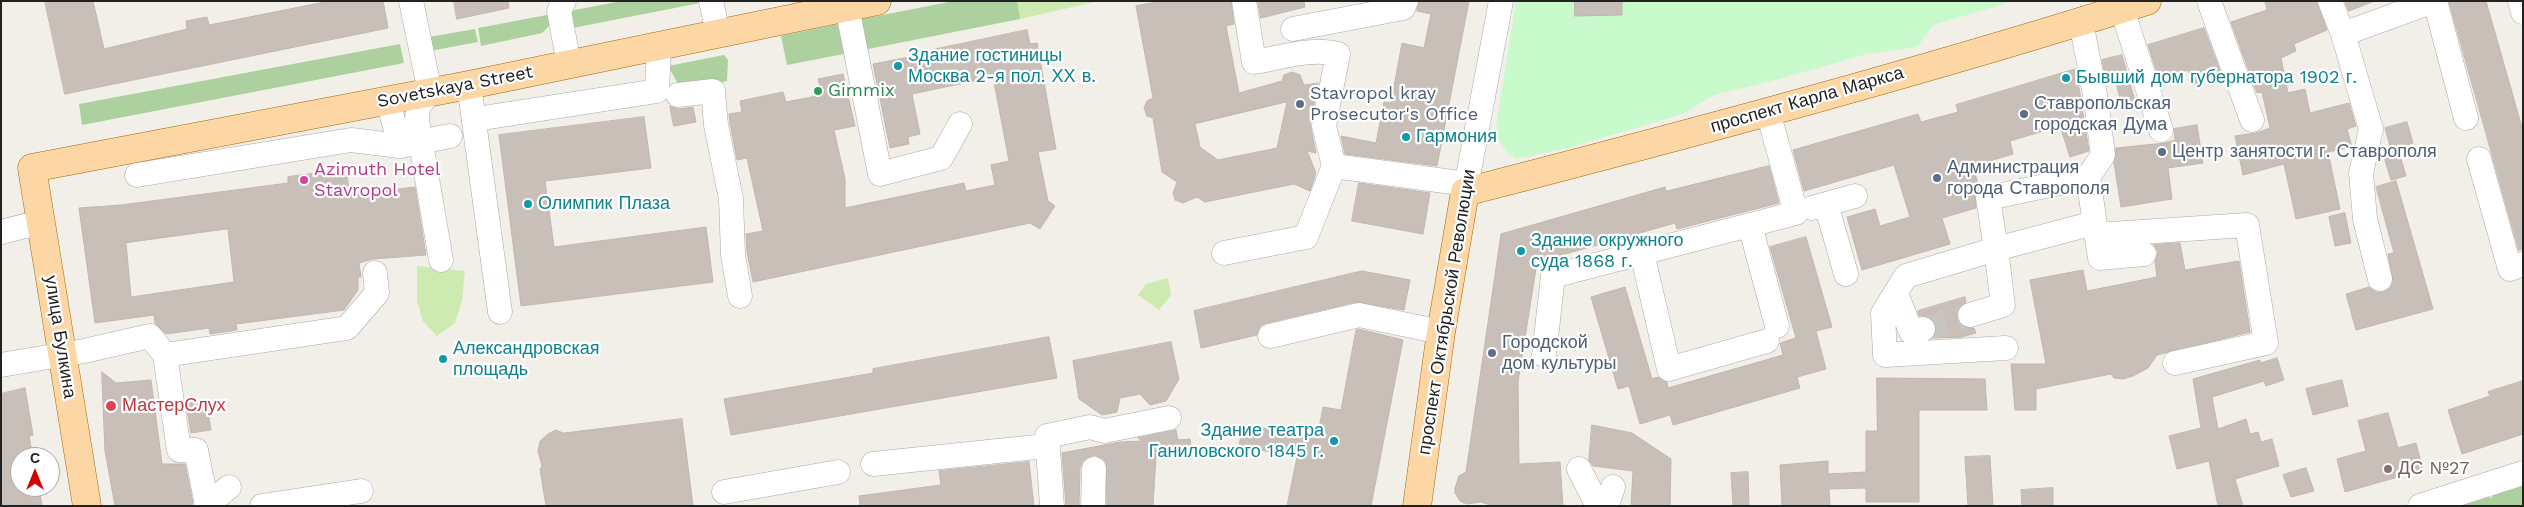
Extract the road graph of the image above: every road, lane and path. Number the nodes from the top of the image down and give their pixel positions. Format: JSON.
{"nodes":[{"id":1,"x":411,"y":1,"type":"edge"},
{"id":2,"x":711,"y":1,"type":"edge"},
{"id":3,"x":877,"y":1,"type":"edge"},
{"id":4,"x":1244,"y":1,"type":"edge"},
{"id":5,"x":1406,"y":1,"type":"edge"},
{"id":6,"x":1502,"y":1,"type":"edge"},
{"id":7,"x":2209,"y":1,"type":"edge"},
{"id":8,"x":2330,"y":1,"type":"edge"},
{"id":9,"x":2434,"y":1,"type":"edge"},
{"id":10,"x":2520,"y":1,"type":"edge"},
{"id":11,"x":558,"y":4,"type":"edge"},
{"id":12,"x":2135,"y":5,"type":"edge"},
{"id":13,"x":847,"y":7,"type":"junction"},
{"id":14,"x":2523,"y":12,"type":"edge"},
{"id":15,"x":2081,"y":22,"type":"junction"},
{"id":16,"x":1293,"y":29,"type":"dead end"},
{"id":17,"x":718,"y":34,"type":"junction"},
{"id":18,"x":2343,"y":34,"type":"junction"},
{"id":19,"x":659,"y":53,"type":"junction"},
{"id":20,"x":569,"y":64,"type":"junction"},
{"id":21,"x":469,"y":85,"type":"junction"},
{"id":22,"x":430,"y":92,"type":"junction"},
{"id":23,"x":388,"y":101,"type":"junction"},
{"id":24,"x":1768,"y":112,"type":"junction"},
{"id":25,"x":2466,"y":118,"type":"dead end"},
{"id":26,"x":476,"y":119,"type":"junction"},
{"id":27,"x":2252,"y":120,"type":"dead end"},
{"id":28,"x":960,"y":124,"type":"dead end"},
{"id":29,"x":2160,"y":130,"type":"dead end"},
{"id":30,"x":450,"y":136,"type":"dead end"},
{"id":31,"x":410,"y":144,"type":"junction"},
{"id":32,"x":2479,"y":159,"type":"dead end"},
{"id":33,"x":1334,"y":166,"type":"junction"},
{"id":34,"x":32,"y":168,"type":"joint"},
{"id":35,"x":137,"y":174,"type":"dead end"},
{"id":36,"x":2088,"y":177,"type":"junction"},
{"id":37,"x":1466,"y":188,"type":"junction"},
{"id":38,"x":1855,"y":196,"type":"dead end"},
{"id":39,"x":1826,"y":204,"type":"junction"},
{"id":40,"x":1796,"y":213,"type":"junction"},
{"id":41,"x":41,"y":222,"type":"junction"},
{"id":42,"x":1750,"y":225,"type":"junction"},
{"id":43,"x":2095,"y":228,"type":"junction"},
{"id":44,"x":1,"y":232,"type":"edge"},
{"id":45,"x":1996,"y":249,"type":"junction"},
{"id":46,"x":1224,"y":253,"type":"dead end"},
{"id":47,"x":1642,"y":253,"type":"junction"},
{"id":48,"x":2144,"y":254,"type":"dead end"},
{"id":49,"x":441,"y":260,"type":"dead end"},
{"id":50,"x":2523,"y":264,"type":"edge"},
{"id":51,"x":375,"y":273,"type":"dead end"},
{"id":52,"x":1846,"y":274,"type":"dead end"},
{"id":53,"x":2380,"y":279,"type":"dead end"},
{"id":54,"x":1896,"y":292,"type":"junction"},
{"id":55,"x":740,"y":296,"type":"dead end"},
{"id":56,"x":500,"y":312,"type":"dead end"},
{"id":57,"x":1970,"y":314,"type":"tunnel mouth"},
{"id":58,"x":1923,"y":329,"type":"tunnel mouth"},
{"id":59,"x":1440,"y":332,"type":"junction"},
{"id":60,"x":1270,"y":336,"type":"dead end"},
{"id":61,"x":2006,"y":348,"type":"dead end"},
{"id":62,"x":63,"y":354,"type":"junction"},
{"id":63,"x":164,"y":355,"type":"junction"},
{"id":64,"x":1544,"y":355,"type":"dead end"},
{"id":65,"x":211,"y":360,"type":"dead end"},
{"id":66,"x":2174,"y":364,"type":"dead end"},
{"id":67,"x":1,"y":365,"type":"edge"},
{"id":68,"x":1169,"y":418,"type":"dead end"},
{"id":69,"x":1046,"y":446,"type":"junction"},
{"id":70,"x":873,"y":464,"type":"dead end"},
{"id":71,"x":1579,"y":469,"type":"dead end"},
{"id":72,"x":1094,"y":470,"type":"dead end"},
{"id":73,"x":838,"y":472,"type":"dead end"},
{"id":74,"x":2523,"y":472,"type":"edge"},
{"id":75,"x":229,"y":487,"type":"dead end"},
{"id":76,"x":361,"y":491,"type":"dead end"},
{"id":77,"x":724,"y":495,"type":"edge"},
{"id":78,"x":206,"y":505,"type":"edge"},
{"id":79,"x":87,"y":506,"type":"edge"},
{"id":80,"x":262,"y":506,"type":"edge"},
{"id":81,"x":1052,"y":506,"type":"edge"},
{"id":82,"x":1093,"y":506,"type":"edge"},
{"id":83,"x":1417,"y":506,"type":"edge"},
{"id":84,"x":1598,"y":506,"type":"edge"},
{"id":85,"x":2420,"y":506,"type":"edge"}],
"edges":[{"from":1,"to":22,"type":"street"},
{"from":2,"to":17,"type":"street"},
{"from":3,"to":13,"type":"main road","name":"Sovetskaya Street"},
{"from":4,"to":33,"type":"street"},
{"from":5,"to":16,"type":"street"},
{"from":6,"to":37,"type":"street","name":"проспект Октябрьской Революции"},
{"from":7,"to":27,"type":"street"},
{"from":8,"to":18,"type":"street"},
{"from":9,"to":18,"type":"street"},
{"from":9,"to":25,"type":"street"},
{"from":10,"to":14,"type":"street"},
{"from":11,"to":20,"type":"street"},
{"from":12,"to":15,"type":"main road","name":"проспект Карла Маркса"},
{"from":12,"to":29,"type":"street"},
{"from":13,"to":17,"type":"main road","name":"Sovetskaya Street"},
{"from":13,"to":28,"type":"street"},
{"from":15,"to":24,"type":"main road","name":"проспект Карла Маркса"},
{"from":15,"to":36,"type":"street"},
{"from":17,"to":19,"type":"main road","name":"Sovetskaya Street"},
{"from":18,"to":53,"type":"street"},
{"from":19,"to":20,"type":"main road","name":"Sovetskaya Street"},
{"from":19,"to":26,"type":"street"},
{"from":19,"to":55,"type":"street"},
{"from":20,"to":21,"type":"main road","name":"Sovetskaya Street"},
{"from":21,"to":22,"type":"main road","name":"Sovetskaya Street"},
{"from":21,"to":26,"type":"street"},
{"from":22,"to":23,"type":"main road","name":"Sovetskaya Street"},
{"from":22,"to":31,"type":"street"},
{"from":23,"to":31,"type":"street"},
{"from":23,"to":34,"type":"main road","name":"Sovetskaya Street"},
{"from":24,"to":37,"type":"main road","name":"проспект Карла Маркса"},
{"from":24,"to":40,"type":"street"},
{"from":26,"to":56,"type":"street"},
{"from":30,"to":31,"type":"street"},
{"from":31,"to":35,"type":"street"},
{"from":31,"to":49,"type":"street"},
{"from":32,"to":50,"type":"street"},
{"from":33,"to":37,"type":"street"},
{"from":33,"to":46,"type":"street"},
{"from":34,"to":41,"type":"main road","name":"улица Булкина"},
{"from":36,"to":43,"type":"street"},
{"from":36,"to":45,"type":"street"},
{"from":37,"to":59,"type":"main road","name":"проспект Октябрьской Революции"},
{"from":38,"to":39,"type":"street"},
{"from":39,"to":40,"type":"street"},
{"from":39,"to":52,"type":"street"},
{"from":40,"to":42,"type":"street"},
{"from":41,"to":44,"type":"street"},
{"from":41,"to":62,"type":"main road","name":"улица Булкина"},
{"from":42,"to":47,"type":"street"},
{"from":42,"to":47,"type":"street"},
{"from":43,"to":45,"type":"street"},
{"from":43,"to":48,"type":"street"},
{"from":43,"to":66,"type":"street"},
{"from":45,"to":54,"type":"street"},
{"from":45,"to":57,"type":"street"},
{"from":47,"to":64,"type":"street"},
{"from":51,"to":63,"type":"street"},
{"from":54,"to":58,"type":"street"},
{"from":54,"to":61,"type":"street"},
{"from":59,"to":60,"type":"street"},
{"from":59,"to":83,"type":"main road","name":"проспект Октябрьской Революции"},
{"from":62,"to":63,"type":"street"},
{"from":62,"to":67,"type":"street"},
{"from":62,"to":79,"type":"main road","name":"улица Булкина"},
{"from":63,"to":65,"type":"street"},
{"from":63,"to":78,"type":"street"},
{"from":68,"to":69,"type":"street"},
{"from":69,"to":70,"type":"street"},
{"from":69,"to":81,"type":"street"},
{"from":71,"to":84,"type":"street"},
{"from":72,"to":82,"type":"street"},
{"from":73,"to":77,"type":"street"},
{"from":74,"to":85,"type":"street"},
{"from":75,"to":78,"type":"street"},
{"from":76,"to":80,"type":"street"}]}
